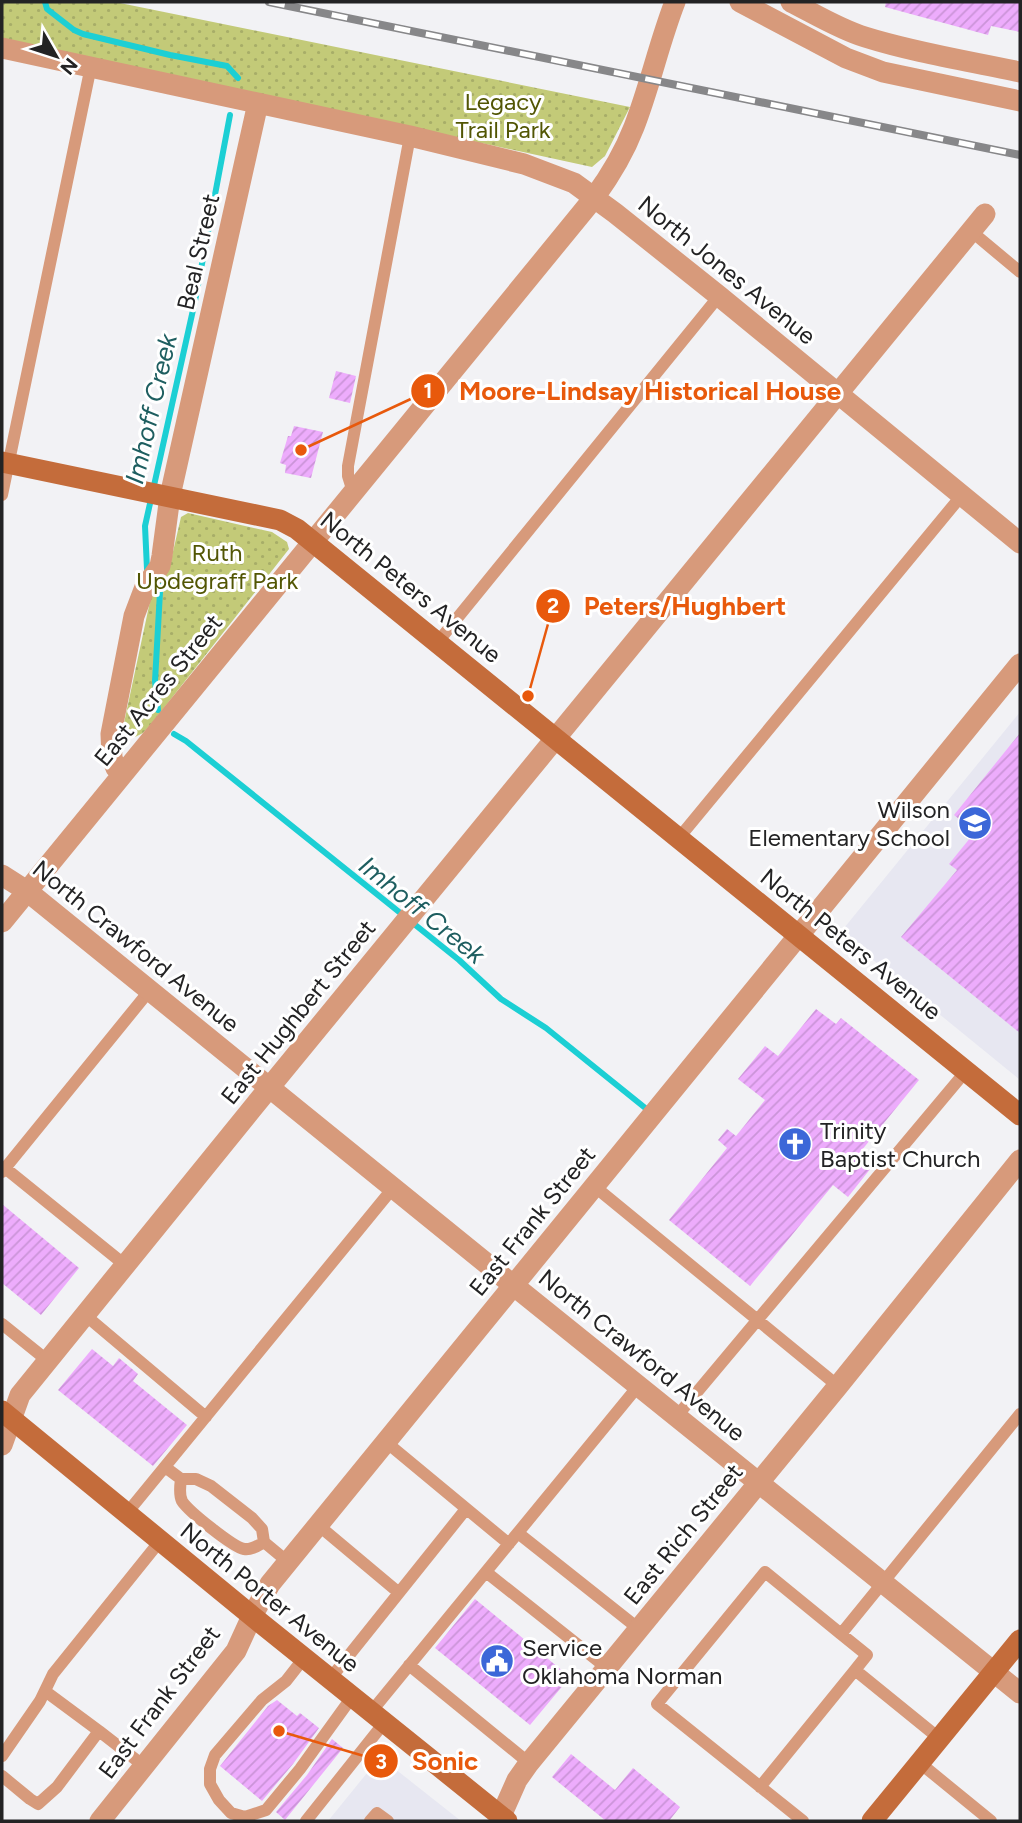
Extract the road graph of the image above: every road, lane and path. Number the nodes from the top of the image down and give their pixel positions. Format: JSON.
{"nodes":[{"id":1,"x":675,"y":2,"type":"edge"},
{"id":2,"x":740,"y":2,"type":"edge"},
{"id":3,"x":791,"y":2,"type":"edge"},
{"id":4,"x":2,"y":48,"type":"edge"},
{"id":5,"x":91,"y":66,"type":"junction"},
{"id":6,"x":1020,"y":72,"type":"edge"},
{"id":7,"x":1020,"y":101,"type":"edge"},
{"id":8,"x":258,"y":103,"type":"junction"},
{"id":9,"x":410,"y":136,"type":"junction"},
{"id":10,"x":594,"y":198,"type":"junction"},
{"id":11,"x":985,"y":214,"type":"dead end"},
{"id":12,"x":971,"y":231,"type":"junction"},
{"id":13,"x":1020,"y":272,"type":"edge"},
{"id":14,"x":719,"y":296,"type":"junction"},
{"id":15,"x":838,"y":394,"type":"junction"},
{"id":16,"x":5,"y":463,"type":"edge"},
{"id":17,"x":353,"y":492,"type":"junction"},
{"id":18,"x":2,"y":495,"type":"edge"},
{"id":19,"x":962,"y":495,"type":"junction"},
{"id":20,"x":165,"y":496,"type":"junction"},
{"id":21,"x":313,"y":541,"type":"junction"},
{"id":22,"x":1020,"y":544,"type":"edge"},
{"id":23,"x":437,"y":643,"type":"junction"},
{"id":24,"x":1020,"y":664,"type":"edge"},
{"id":25,"x":556,"y":739,"type":"junction"},
{"id":26,"x":122,"y":775,"type":"junction"},
{"id":27,"x":678,"y":839,"type":"junction"},
{"id":28,"x":2,"y":876,"type":"edge"},
{"id":29,"x":27,"y":891,"type":"junction"},
{"id":30,"x":2,"y":922,"type":"edge"},
{"id":31,"x":799,"y":936,"type":"junction"},
{"id":32,"x":150,"y":990,"type":"junction"},
{"id":33,"x":966,"y":1071,"type":"junction"},
{"id":34,"x":270,"y":1087,"type":"junction"},
{"id":35,"x":1020,"y":1115,"type":"edge"},
{"id":36,"x":1020,"y":1160,"type":"edge"},
{"id":37,"x":3,"y":1170,"type":"edge"},
{"id":38,"x":594,"y":1186,"type":"junction"},
{"id":39,"x":393,"y":1188,"type":"junction"},
{"id":40,"x":125,"y":1265,"type":"junction"},
{"id":41,"x":513,"y":1285,"type":"junction"},
{"id":42,"x":85,"y":1315,"type":"junction"},
{"id":43,"x":758,"y":1320,"type":"junction"},
{"id":44,"x":2,"y":1324,"type":"edge"},
{"id":45,"x":48,"y":1361,"type":"junction"},
{"id":46,"x":639,"y":1385,"type":"junction"},
{"id":47,"x":838,"y":1386,"type":"junction"},
{"id":48,"x":1020,"y":1414,"type":"edge"},
{"id":49,"x":6,"y":1415,"type":"edge"},
{"id":50,"x":677,"y":1416,"type":"junction"},
{"id":51,"x":206,"y":1417,"type":"junction"},
{"id":52,"x":386,"y":1442,"type":"junction"},
{"id":53,"x":2,"y":1445,"type":"edge"},
{"id":54,"x":164,"y":1467,"type":"junction"},
{"id":55,"x":181,"y":1479,"type":"junction"},
{"id":56,"x":760,"y":1482,"type":"junction"},
{"id":57,"x":466,"y":1509,"type":"junction"},
{"id":58,"x":127,"y":1513,"type":"junction"},
{"id":59,"x":318,"y":1525,"type":"junction"},
{"id":60,"x":518,"y":1533,"type":"junction"},
{"id":61,"x":160,"y":1541,"type":"junction"},
{"id":62,"x":264,"y":1542,"type":"junction"},
{"id":63,"x":509,"y":1544,"type":"junction"},
{"id":64,"x":288,"y":1562,"type":"junction"},
{"id":65,"x":486,"y":1572,"type":"junction"},
{"id":66,"x":883,"y":1582,"type":"junction"},
{"id":67,"x":398,"y":1592,"type":"junction"},
{"id":68,"x":252,"y":1616,"type":"junction"},
{"id":69,"x":639,"y":1629,"type":"junction"},
{"id":70,"x":841,"y":1634,"type":"junction"},
{"id":71,"x":1020,"y":1640,"type":"edge"},
{"id":72,"x":304,"y":1658,"type":"junction"},
{"id":73,"x":410,"y":1665,"type":"junction"},
{"id":74,"x":607,"y":1668,"type":"junction"},
{"id":75,"x":855,"y":1670,"type":"junction"},
{"id":76,"x":994,"y":1672,"type":"junction"},
{"id":77,"x":330,"y":1679,"type":"junction"},
{"id":78,"x":45,"y":1691,"type":"junction"},
{"id":79,"x":1020,"y":1693,"type":"edge"},
{"id":80,"x":352,"y":1697,"type":"junction"},
{"id":81,"x":378,"y":1718,"type":"junction"},
{"id":82,"x":99,"y":1731,"type":"junction"},
{"id":83,"x":940,"y":1739,"type":"junction"},
{"id":84,"x":2,"y":1756,"type":"edge"},
{"id":85,"x":529,"y":1763,"type":"junction"},
{"id":86,"x":920,"y":1763,"type":"junction"},
{"id":87,"x":144,"y":1766,"type":"junction"},
{"id":88,"x":2,"y":1776,"type":"edge"},
{"id":89,"x":760,"y":1787,"type":"junction"},
{"id":90,"x":502,"y":1820,"type":"edge"},
{"id":91,"x":100,"y":1821,"type":"edge"},
{"id":92,"x":306,"y":1821,"type":"edge"},
{"id":93,"x":370,"y":1821,"type":"edge"},
{"id":94,"x":388,"y":1821,"type":"edge"},
{"id":95,"x":803,"y":1821,"type":"edge"},
{"id":96,"x":872,"y":1821,"type":"edge"},
{"id":97,"x":991,"y":1821,"type":"edge"}],
"edges":[{"from":1,"to":10,"type":"street","name":"East Acres Street"},
{"from":2,"to":7,"type":"street"},
{"from":3,"to":6,"type":"street"},
{"from":4,"to":5,"type":"street","name":"North Jones Avenue"},
{"from":5,"to":8,"type":"street","name":"North Jones Avenue"},
{"from":5,"to":16,"type":"lane"},
{"from":8,"to":9,"type":"street","name":"North Jones Avenue"},
{"from":8,"to":20,"type":"street","name":"Beal Street"},
{"from":9,"to":10,"type":"street","name":"North Jones Avenue"},
{"from":9,"to":17,"type":"lane"},
{"from":10,"to":14,"type":"street","name":"North Jones Avenue"},
{"from":10,"to":17,"type":"street","name":"East Acres Street"},
{"from":11,"to":12,"type":"street","name":"East Hughbert Street"},
{"from":12,"to":13,"type":"lane"},
{"from":12,"to":15,"type":"street","name":"East Hughbert Street"},
{"from":14,"to":15,"type":"street","name":"North Jones Avenue"},
{"from":14,"to":23,"type":"lane"},
{"from":15,"to":19,"type":"street","name":"North Jones Avenue"},
{"from":15,"to":25,"type":"street","name":"East Hughbert Street"},
{"from":16,"to":18,"type":"lane"},
{"from":16,"to":20,"type":"street","name":"North Peters Avenue"},
{"from":17,"to":21,"type":"street","name":"East Acres Street"},
{"from":19,"to":22,"type":"street","name":"North Jones Avenue"},
{"from":19,"to":27,"type":"lane"},
{"from":20,"to":21,"type":"street","name":"North Peters Avenue"},
{"from":20,"to":26,"type":"street","name":"Beal Street"},
{"from":21,"to":23,"type":"street","name":"North Peters Avenue"},
{"from":21,"to":26,"type":"street","name":"East Acres Street"},
{"from":23,"to":25,"type":"street","name":"North Peters Avenue"},
{"from":24,"to":31,"type":"street","name":"East Frank Street"},
{"from":25,"to":27,"type":"street","name":"North Peters Avenue"},
{"from":25,"to":34,"type":"street","name":"East Hughbert Street"},
{"from":26,"to":29,"type":"street","name":"East Acres Street"},
{"from":27,"to":31,"type":"street","name":"North Peters Avenue"},
{"from":28,"to":29,"type":"street","name":"North Crawford Avenue"},
{"from":29,"to":30,"type":"street","name":"East Acres Street"},
{"from":29,"to":32,"type":"street","name":"North Crawford Avenue"},
{"from":31,"to":33,"type":"street","name":"North Peters Avenue"},
{"from":31,"to":38,"type":"street","name":"East Frank Street"},
{"from":32,"to":34,"type":"street","name":"North Crawford Avenue"},
{"from":32,"to":37,"type":"lane"},
{"from":33,"to":35,"type":"street","name":"North Peters Avenue"},
{"from":33,"to":43,"type":"lane"},
{"from":34,"to":39,"type":"street","name":"North Crawford Avenue"},
{"from":34,"to":40,"type":"street","name":"East Hughbert Street"},
{"from":36,"to":47,"type":"street","name":"East Rich Street"},
{"from":37,"to":40,"type":"lane"},
{"from":38,"to":41,"type":"street","name":"East Frank Street"},
{"from":38,"to":43,"type":"lane"},
{"from":39,"to":41,"type":"street","name":"North Crawford Avenue"},
{"from":39,"to":51,"type":"lane"},
{"from":40,"to":42,"type":"street","name":"East Hughbert Street"},
{"from":41,"to":46,"type":"street","name":"North Crawford Avenue"},
{"from":41,"to":52,"type":"street","name":"East Frank Street"},
{"from":42,"to":45,"type":"street","name":"East Hughbert Street"},
{"from":42,"to":51,"type":"lane"},
{"from":43,"to":47,"type":"lane"},
{"from":43,"to":50,"type":"lane"},
{"from":44,"to":45,"type":"lane"},
{"from":45,"to":49,"type":"street","name":"East Hughbert Street"},
{"from":46,"to":50,"type":"street","name":"North Crawford Avenue"},
{"from":46,"to":60,"type":"lane"},
{"from":47,"to":56,"type":"street","name":"East Rich Street"},
{"from":48,"to":66,"type":"lane"},
{"from":49,"to":53,"type":"street","name":"East Hughbert Street"},
{"from":49,"to":58,"type":"street","name":"North Porter Avenue"},
{"from":50,"to":56,"type":"street","name":"North Crawford Avenue"},
{"from":51,"to":54,"type":"lane"},
{"from":52,"to":57,"type":"lane"},
{"from":52,"to":59,"type":"street","name":"East Frank Street"},
{"from":54,"to":55,"type":"lane"},
{"from":54,"to":58,"type":"lane"},
{"from":55,"to":62,"type":"lane"},
{"from":55,"to":62,"type":"lane"},
{"from":56,"to":66,"type":"street","name":"North Crawford Avenue"},
{"from":56,"to":69,"type":"street","name":"East Rich Street"},
{"from":57,"to":63,"type":"lane"},
{"from":57,"to":67,"type":"lane"},
{"from":58,"to":61,"type":"street","name":"North Porter Avenue"},
{"from":59,"to":64,"type":"street","name":"East Frank Street"},
{"from":59,"to":67,"type":"lane"},
{"from":60,"to":63,"type":"lane"},
{"from":60,"to":69,"type":"lane"},
{"from":61,"to":68,"type":"street","name":"North Porter Avenue"},
{"from":61,"to":78,"type":"lane"},
{"from":62,"to":64,"type":"lane"},
{"from":63,"to":65,"type":"lane"},
{"from":64,"to":68,"type":"street","name":"East Frank Street"},
{"from":65,"to":73,"type":"lane"},
{"from":65,"to":74,"type":"lane"},
{"from":66,"to":70,"type":"lane"},
{"from":66,"to":76,"type":"street","name":"North Crawford Avenue"},
{"from":67,"to":77,"type":"lane"},
{"from":68,"to":72,"type":"street","name":"North Porter Avenue"},
{"from":68,"to":87,"type":"street","name":"East Frank Street"},
{"from":69,"to":74,"type":"street","name":"East Rich Street"},
{"from":70,"to":75,"type":"lane"},
{"from":70,"to":89,"type":"lane"},
{"from":71,"to":76,"type":"street"},
{"from":72,"to":77,"type":"street","name":"North Porter Avenue"},
{"from":72,"to":80,"type":"lane"},
{"from":73,"to":81,"type":"lane"},
{"from":73,"to":85,"type":"lane"},
{"from":74,"to":85,"type":"street","name":"East Rich Street"},
{"from":75,"to":83,"type":"lane"},
{"from":75,"to":89,"type":"lane"},
{"from":76,"to":79,"type":"street","name":"North Crawford Avenue"},
{"from":76,"to":83,"type":"street"},
{"from":77,"to":80,"type":"street","name":"North Porter Avenue"},
{"from":78,"to":82,"type":"lane"},
{"from":78,"to":84,"type":"lane"},
{"from":80,"to":81,"type":"street","name":"North Porter Avenue"},
{"from":81,"to":90,"type":"street","name":"North Porter Avenue"},
{"from":81,"to":92,"type":"lane"},
{"from":82,"to":87,"type":"lane"},
{"from":82,"to":88,"type":"lane"},
{"from":83,"to":86,"type":"street"},
{"from":85,"to":90,"type":"street","name":"East Rich Street"},
{"from":86,"to":96,"type":"street"},
{"from":86,"to":97,"type":"lane"},
{"from":87,"to":91,"type":"street","name":"East Frank Street"},
{"from":89,"to":95,"type":"lane"},
{"from":93,"to":94,"type":"lane"}]}
